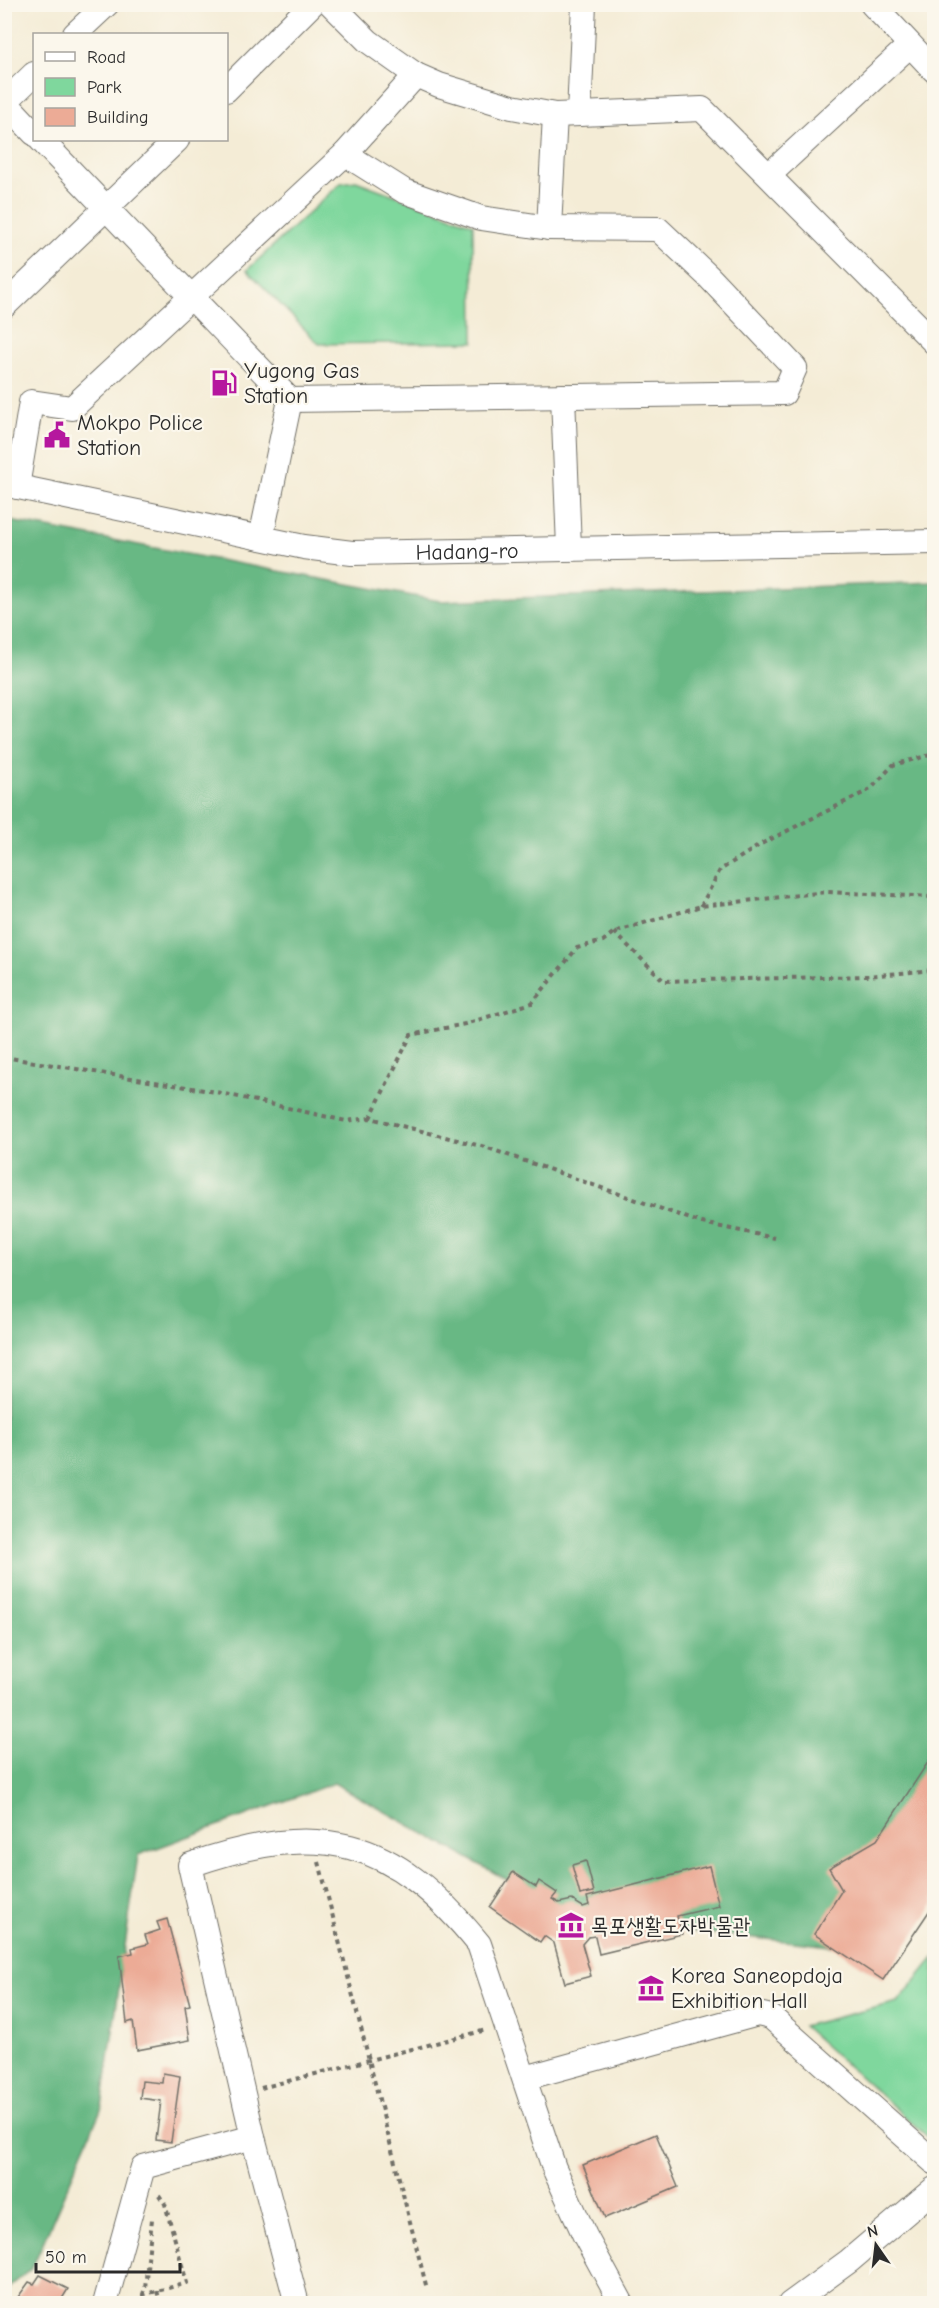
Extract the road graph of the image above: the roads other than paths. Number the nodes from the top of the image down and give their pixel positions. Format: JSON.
{"nodes":[{"id":1,"x":106,"y":4,"type":"edge"},
{"id":2,"x":312,"y":4,"type":"edge"},
{"id":3,"x":331,"y":4,"type":"edge"},
{"id":4,"x":584,"y":4,"type":"edge"},
{"id":5,"x":872,"y":4,"type":"edge"},
{"id":6,"x":76,"y":33,"type":"edge"},
{"id":7,"x":910,"y":45,"type":"junction"},
{"id":8,"x":934,"y":70,"type":"edge"},
{"id":9,"x":33,"y":75,"type":"edge"},
{"id":10,"x":416,"y":75,"type":"junction"},
{"id":11,"x":228,"y":88,"type":"edge"},
{"id":12,"x":5,"y":102,"type":"edge"},
{"id":13,"x":579,"y":114,"type":"junction"},
{"id":14,"x":555,"y":115,"type":"junction"},
{"id":15,"x":33,"y":132,"type":"edge"},
{"id":16,"x":42,"y":141,"type":"edge"},
{"id":17,"x":176,"y":141,"type":"edge"},
{"id":18,"x":345,"y":154,"type":"junction"},
{"id":19,"x":769,"y":175,"type":"junction"},
{"id":20,"x":107,"y":208,"type":"junction"},
{"id":21,"x":549,"y":228,"type":"junction"},
{"id":22,"x":192,"y":296,"type":"junction"},
{"id":23,"x":4,"y":306,"type":"edge"},
{"id":24,"x":934,"y":342,"type":"edge"},
{"id":25,"x":563,"y":396,"type":"junction"},
{"id":26,"x":290,"y":400,"type":"junction"},
{"id":27,"x":11,"y":486,"type":"edge"},
{"id":28,"x":261,"y":538,"type":"junction"},
{"id":29,"x":934,"y":542,"type":"edge"},
{"id":30,"x":569,"y":548,"type":"junction"},
{"id":31,"x":525,"y":2078,"type":"junction"},
{"id":32,"x":253,"y":2137,"type":"junction"},
{"id":33,"x":934,"y":2162,"type":"edge"},
{"id":34,"x":934,"y":2189,"type":"edge"},
{"id":35,"x":105,"y":2304,"type":"edge"},
{"id":36,"x":297,"y":2304,"type":"edge"},
{"id":37,"x":622,"y":2304,"type":"edge"},
{"id":38,"x":790,"y":2304,"type":"edge"}],
"edges":[{"from":1,"to":6,"type":"street"},
{"from":2,"to":11,"type":"street"},
{"from":3,"to":10,"type":"street"},
{"from":4,"to":13,"type":"street"},
{"from":5,"to":7,"type":"street"},
{"from":7,"to":8,"type":"street"},
{"from":7,"to":19,"type":"street"},
{"from":9,"to":12,"type":"street"},
{"from":10,"to":14,"type":"street"},
{"from":10,"to":18,"type":"street"},
{"from":12,"to":15,"type":"street"},
{"from":13,"to":14,"type":"street"},
{"from":13,"to":19,"type":"street"},
{"from":14,"to":21,"type":"street"},
{"from":16,"to":20,"type":"street"},
{"from":17,"to":20,"type":"street"},
{"from":18,"to":21,"type":"street"},
{"from":18,"to":22,"type":"street"},
{"from":19,"to":24,"type":"street"},
{"from":20,"to":22,"type":"street"},
{"from":20,"to":23,"type":"street"},
{"from":21,"to":25,"type":"street"},
{"from":22,"to":26,"type":"street"},
{"from":22,"to":27,"type":"street"},
{"from":25,"to":26,"type":"street"},
{"from":25,"to":30,"type":"street"},
{"from":26,"to":28,"type":"street"},
{"from":27,"to":28,"type":"street","name":"Hadang-ro"},
{"from":28,"to":30,"type":"street","name":"Hadang-ro"},
{"from":29,"to":30,"type":"street","name":"Hadang-ro"},
{"from":31,"to":32,"type":"street"},
{"from":31,"to":33,"type":"street"},
{"from":31,"to":37,"type":"street"},
{"from":32,"to":35,"type":"street"},
{"from":32,"to":36,"type":"street"},
{"from":34,"to":38,"type":"street"}]}
